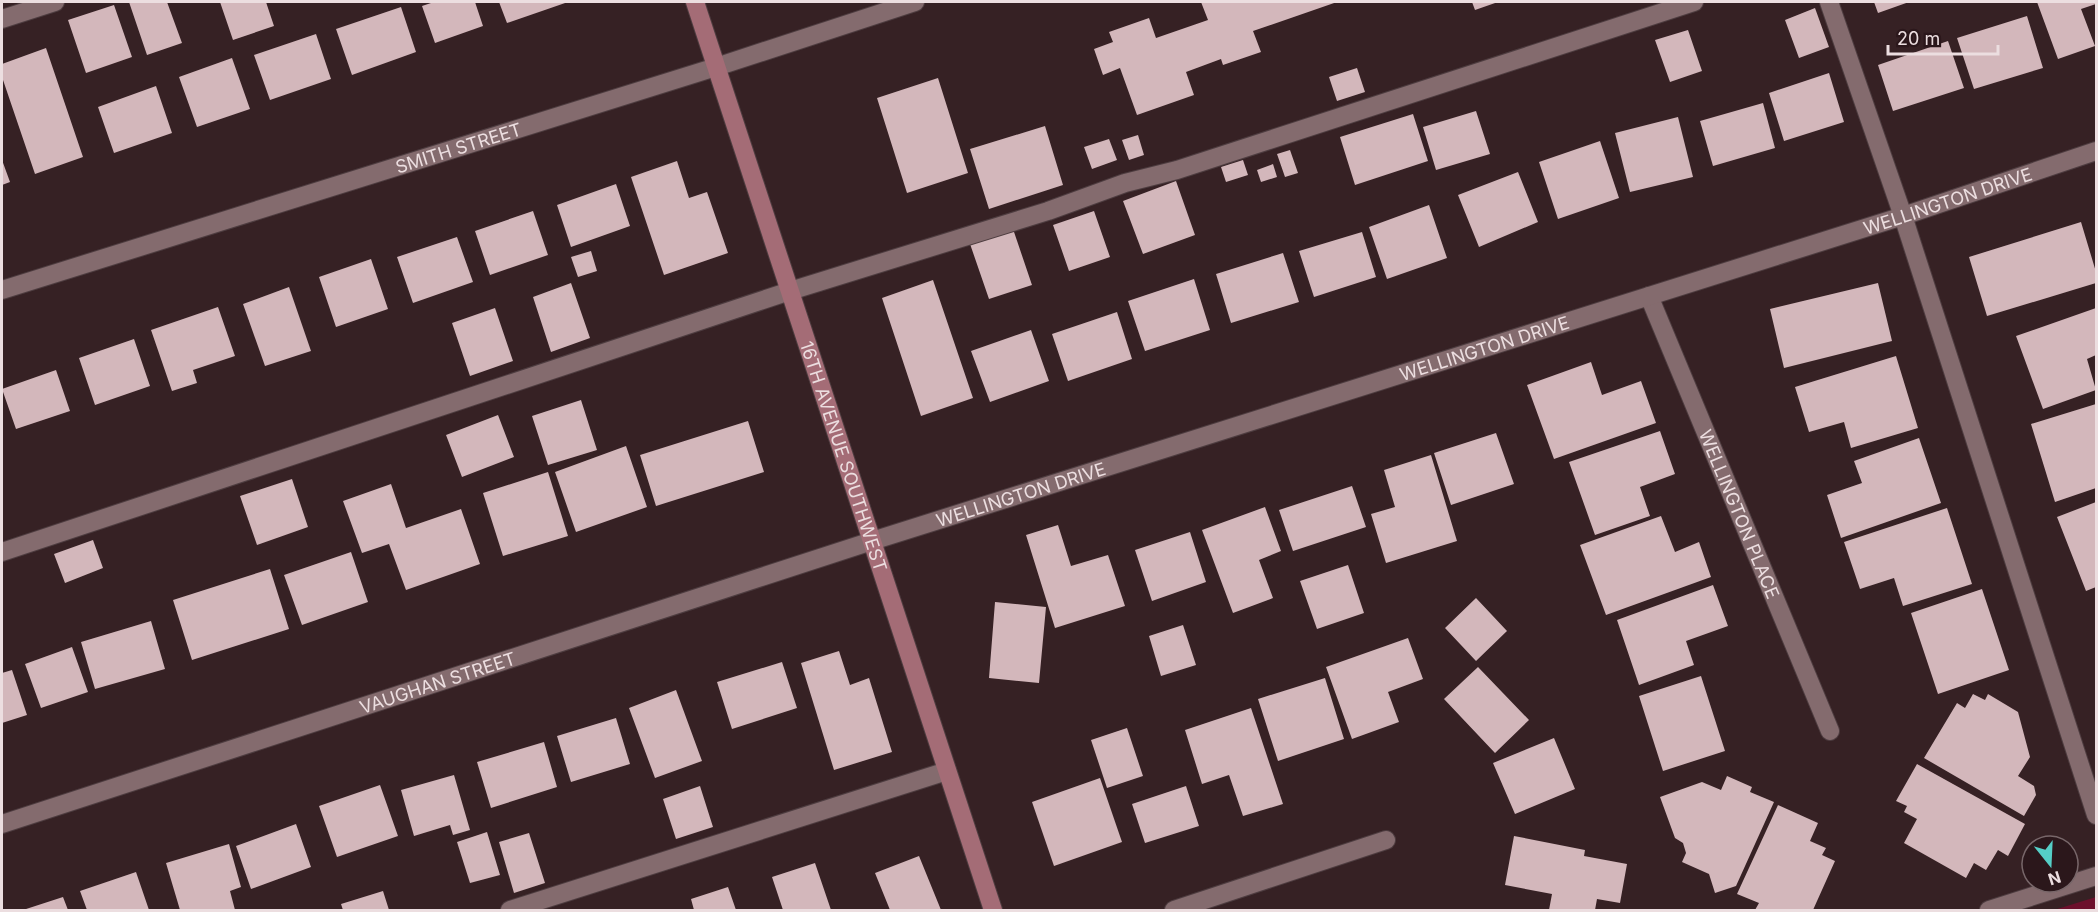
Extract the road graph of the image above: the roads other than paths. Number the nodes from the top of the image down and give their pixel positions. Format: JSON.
{"nodes":[{"id":1,"x":55,"y":2,"type":"edge"},
{"id":2,"x":695,"y":2,"type":"edge"},
{"id":3,"x":915,"y":2,"type":"edge"},
{"id":4,"x":1695,"y":2,"type":"edge"},
{"id":5,"x":1829,"y":2,"type":"edge"},
{"id":6,"x":2,"y":19,"type":"edge"},
{"id":7,"x":716,"y":67,"type":"junction"},
{"id":8,"x":2097,"y":151,"type":"edge"},
{"id":9,"x":1903,"y":216,"type":"junction"},
{"id":10,"x":2,"y":290,"type":"edge"},
{"id":11,"x":790,"y":291,"type":"junction"},
{"id":12,"x":1649,"y":296,"type":"junction"},
{"id":13,"x":872,"y":541,"type":"junction"},
{"id":14,"x":2,"y":552,"type":"edge"},
{"id":15,"x":1830,"y":731,"type":"dead end"},
{"id":16,"x":947,"y":771,"type":"junction"},
{"id":17,"x":2097,"y":815,"type":"edge"},
{"id":18,"x":2,"y":824,"type":"edge"},
{"id":19,"x":1386,"y":840,"type":"dead end"},
{"id":20,"x":2097,"y":876,"type":"edge"},
{"id":21,"x":510,"y":910,"type":"edge"},
{"id":22,"x":993,"y":910,"type":"edge"},
{"id":23,"x":1174,"y":910,"type":"edge"},
{"id":24,"x":1989,"y":910,"type":"edge"}],
"edges":[{"from":1,"to":6,"type":"street"},
{"from":2,"to":7,"type":"street","name":"16TH AVENUE SOUTHWEST"},
{"from":3,"to":7,"type":"street","name":"SMITH STREET"},
{"from":4,"to":11,"type":"street"},
{"from":5,"to":9,"type":"street"},
{"from":7,"to":10,"type":"street","name":"SMITH STREET"},
{"from":7,"to":11,"type":"street","name":"16TH AVENUE SOUTHWEST"},
{"from":8,"to":9,"type":"street","name":"WELLINGTON DRIVE"},
{"from":9,"to":12,"type":"street","name":"WELLINGTON DRIVE"},
{"from":9,"to":17,"type":"street"},
{"from":11,"to":13,"type":"street","name":"16TH AVENUE SOUTHWEST"},
{"from":11,"to":14,"type":"street"},
{"from":12,"to":13,"type":"street","name":"WELLINGTON DRIVE"},
{"from":12,"to":15,"type":"street","name":"WELLINGTON PLACE"},
{"from":13,"to":16,"type":"street","name":"16TH AVENUE SOUTHWEST"},
{"from":13,"to":18,"type":"street","name":"VAUGHAN STREET"},
{"from":16,"to":21,"type":"street"},
{"from":16,"to":22,"type":"street","name":"16TH AVENUE SOUTHWEST"},
{"from":19,"to":23,"type":"street"},
{"from":20,"to":24,"type":"street"}]}
